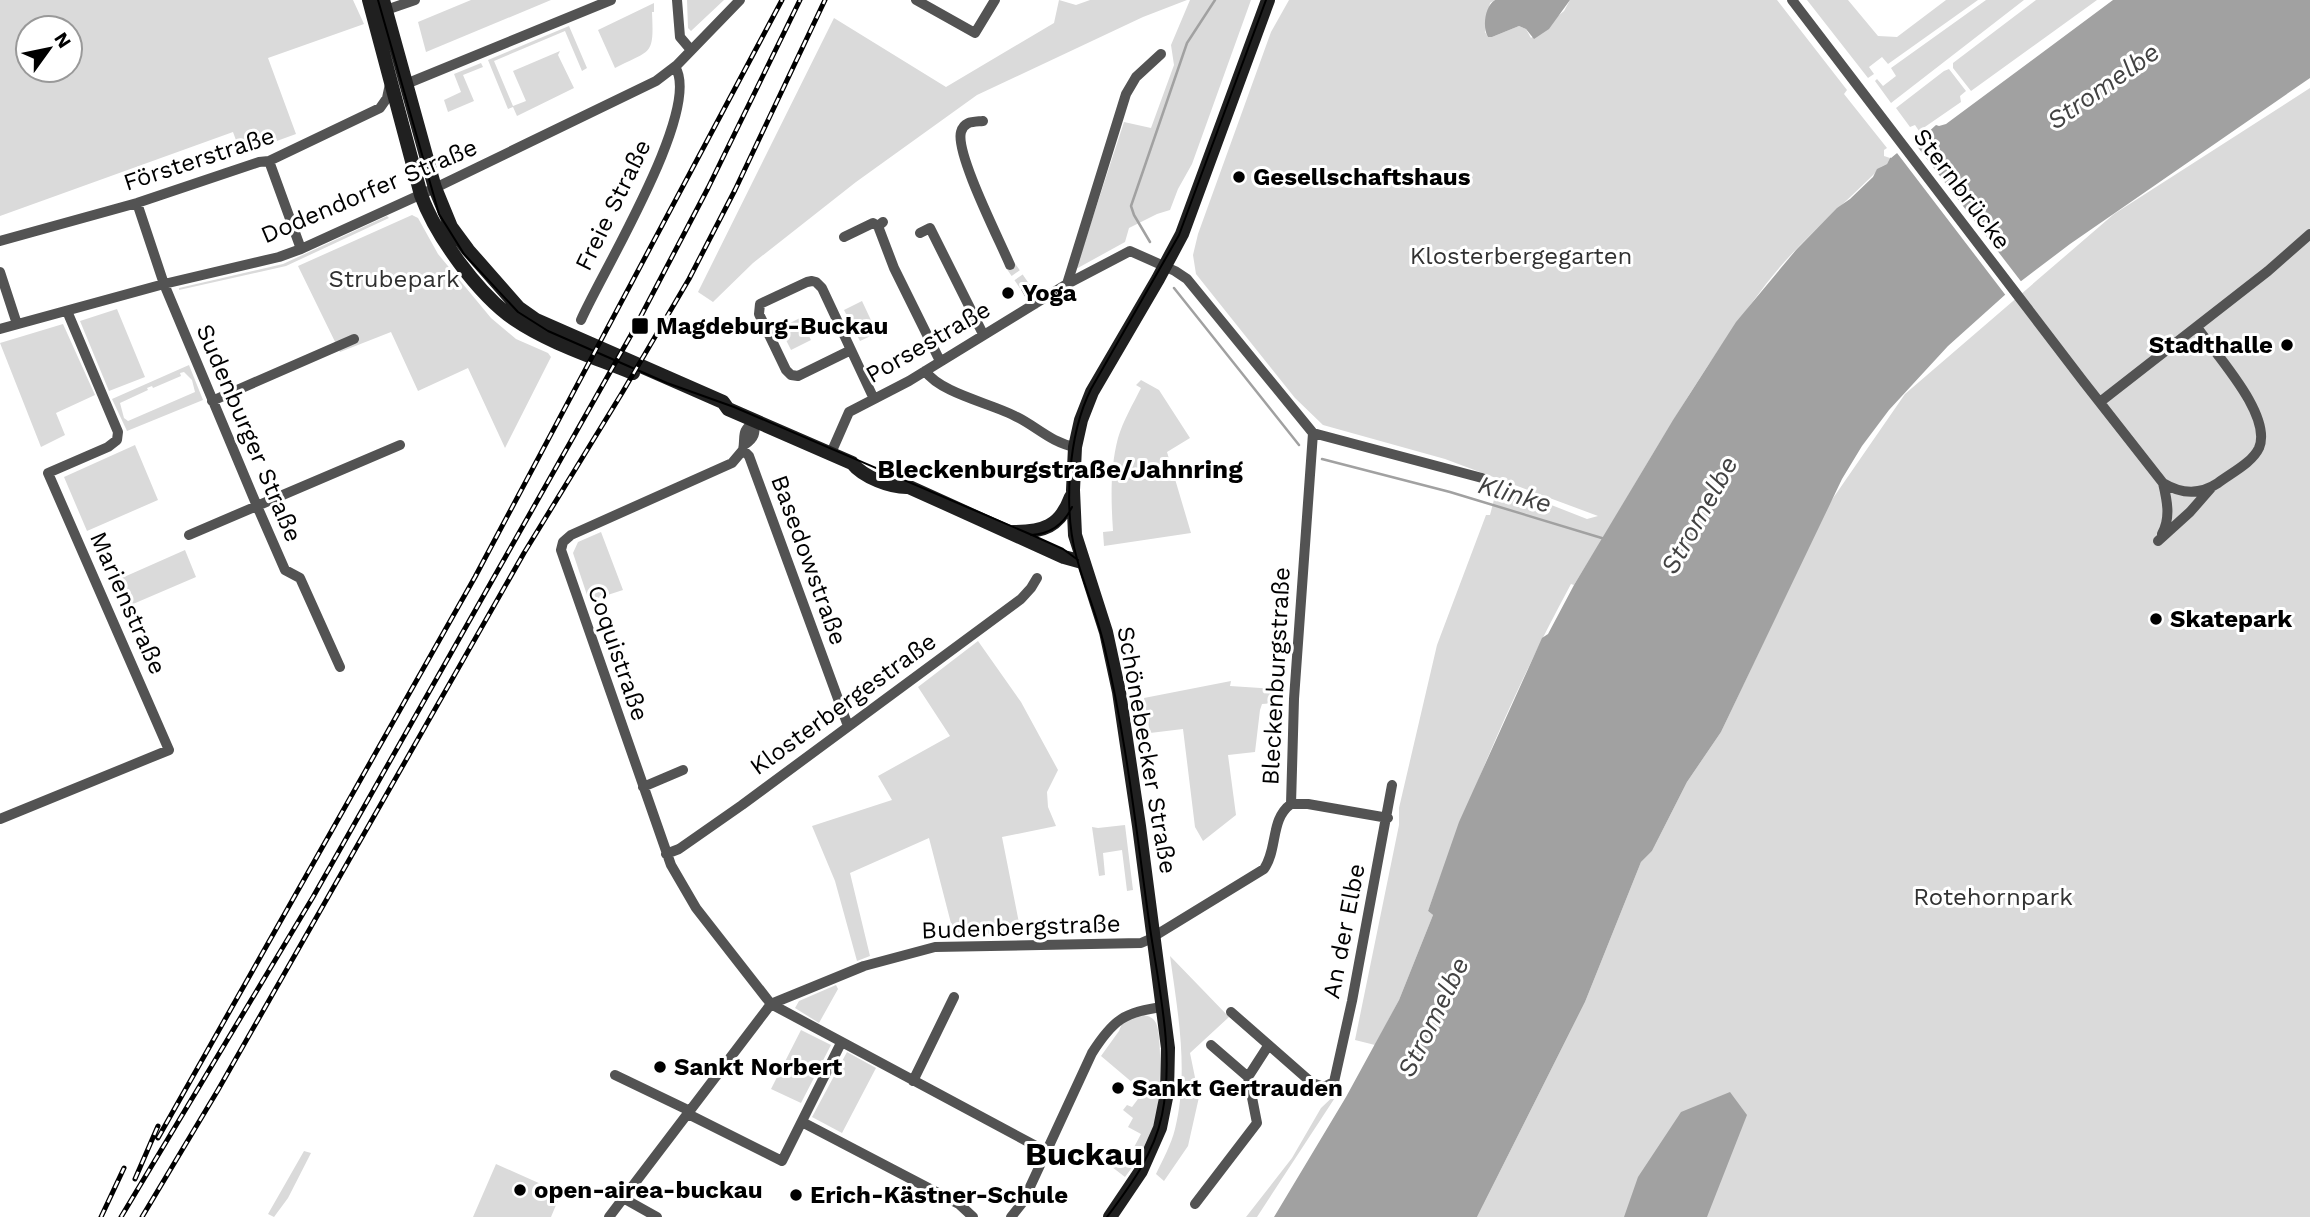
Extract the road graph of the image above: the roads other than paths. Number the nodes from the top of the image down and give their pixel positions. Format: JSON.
{"nodes":[{"id":1,"x":369,"y":0,"type":"edge"},
{"id":2,"x":415,"y":0,"type":"edge"},
{"id":3,"x":611,"y":0,"type":"edge"},
{"id":4,"x":677,"y":0,"type":"edge"},
{"id":5,"x":740,"y":0,"type":"edge"},
{"id":6,"x":916,"y":0,"type":"edge"},
{"id":7,"x":995,"y":0,"type":"edge"},
{"id":8,"x":1268,"y":0,"type":"edge"},
{"id":9,"x":1792,"y":0,"type":"edge"},
{"id":10,"x":385,"y":5,"type":"edge"},
{"id":11,"x":691,"y":50,"type":"junction"},
{"id":12,"x":1161,"y":54,"type":"dead end"},
{"id":13,"x":384,"y":60,"type":"junction"},
{"id":14,"x":675,"y":66,"type":"junction"},
{"id":15,"x":390,"y":84,"type":"junction"},
{"id":16,"x":406,"y":84,"type":"junction"},
{"id":17,"x":983,"y":121,"type":"dead end"},
{"id":18,"x":269,"y":161,"type":"junction"},
{"id":19,"x":428,"y":192,"type":"junction"},
{"id":20,"x":137,"y":202,"type":"junction"},
{"id":21,"x":920,"y":233,"type":"dead end"},
{"id":22,"x":2310,"y":234,"type":"edge"},
{"id":23,"x":844,"y":237,"type":"dead end"},
{"id":24,"x":0,"y":241,"type":"edge"},
{"id":25,"x":300,"y":249,"type":"junction"},
{"id":26,"x":1010,"y":265,"type":"tunnel mouth"},
{"id":27,"x":1165,"y":267,"type":"junction"},
{"id":28,"x":0,"y":271,"type":"edge"},
{"id":29,"x":164,"y":284,"type":"junction"},
{"id":30,"x":1067,"y":284,"type":"junction"},
{"id":31,"x":1026,"y":288,"type":"tunnel mouth"},
{"id":32,"x":1035,"y":304,"type":"junction"},
{"id":33,"x":67,"y":311,"type":"junction"},
{"id":34,"x":581,"y":320,"type":"dead end"},
{"id":35,"x":17,"y":324,"type":"junction"},
{"id":36,"x":2197,"y":327,"type":"junction"},
{"id":37,"x":0,"y":329,"type":"edge"},
{"id":38,"x":983,"y":334,"type":"junction"},
{"id":39,"x":354,"y":339,"type":"dead end"},
{"id":40,"x":851,"y":350,"type":"junction"},
{"id":41,"x":940,"y":361,"type":"junction"},
{"id":42,"x":925,"y":371,"type":"junction"},
{"id":43,"x":874,"y":399,"type":"junction"},
{"id":44,"x":212,"y":401,"type":"junction"},
{"id":45,"x":2100,"y":402,"type":"junction"},
{"id":46,"x":755,"y":421,"type":"junction"},
{"id":47,"x":1313,"y":433,"type":"junction"},
{"id":48,"x":400,"y":445,"type":"dead end"},
{"id":49,"x":1074,"y":447,"type":"junction"},
{"id":50,"x":743,"y":448,"type":"junction"},
{"id":51,"x":831,"y":453,"type":"junction"},
{"id":52,"x":1482,"y":478,"type":"dead end"},
{"id":53,"x":2163,"y":482,"type":"junction"},
{"id":54,"x":2212,"y":487,"type":"junction"},
{"id":55,"x":1073,"y":492,"type":"junction"},
{"id":56,"x":257,"y":506,"type":"junction"},
{"id":57,"x":1009,"y":531,"type":"junction"},
{"id":58,"x":189,"y":536,"type":"dead end"},
{"id":59,"x":1082,"y":562,"type":"junction"},
{"id":60,"x":1037,"y":578,"type":"dead end"},
{"id":61,"x":340,"y":667,"type":"dead end"},
{"id":62,"x":848,"y":726,"type":"junction"},
{"id":63,"x":683,"y":770,"type":"dead end"},
{"id":64,"x":1392,"y":785,"type":"dead end"},
{"id":65,"x":643,"y":787,"type":"junction"},
{"id":66,"x":1291,"y":804,"type":"junction"},
{"id":67,"x":1388,"y":818,"type":"junction"},
{"id":68,"x":0,"y":820,"type":"edge"},
{"id":69,"x":666,"y":854,"type":"junction"},
{"id":70,"x":1154,"y":937,"type":"junction"},
{"id":71,"x":954,"y":997,"type":"dead end"},
{"id":72,"x":771,"y":1004,"type":"junction"},
{"id":73,"x":1164,"y":1007,"type":"junction"},
{"id":74,"x":1231,"y":1012,"type":"dead end"},
{"id":75,"x":841,"y":1043,"type":"junction"},
{"id":76,"x":1211,"y":1045,"type":"dead end"},
{"id":77,"x":1268,"y":1046,"type":"junction"},
{"id":78,"x":615,"y":1075,"type":"dead end"},
{"id":79,"x":1248,"y":1077,"type":"junction"},
{"id":80,"x":913,"y":1081,"type":"junction"},
{"id":81,"x":689,"y":1112,"type":"junction"},
{"id":82,"x":802,"y":1122,"type":"junction"},
{"id":83,"x":1047,"y":1152,"type":"junction"},
{"id":84,"x":623,"y":1198,"type":"junction"},
{"id":85,"x":1195,"y":1204,"type":"dead end"},
{"id":86,"x":609,"y":1217,"type":"edge"},
{"id":87,"x":657,"y":1217,"type":"edge"},
{"id":88,"x":973,"y":1217,"type":"edge"},
{"id":89,"x":1011,"y":1217,"type":"edge"},
{"id":90,"x":1110,"y":1217,"type":"edge"}],
"edges":[{"from":1,"to":13,"type":"main road"},
{"from":2,"to":10,"type":"street"},
{"from":3,"to":16,"type":"street"},
{"from":4,"to":11,"type":"street"},
{"from":5,"to":11,"type":"street"},
{"from":6,"to":7,"type":"street"},
{"from":8,"to":27,"type":"main road","name":"Schönebecker Straße"},
{"from":9,"to":45,"type":"street","name":"Sternbrücke"},
{"from":10,"to":16,"type":"main road"},
{"from":11,"to":14,"type":"street","name":"Dodendorfer Straße"},
{"from":12,"to":30,"type":"street"},
{"from":13,"to":15,"type":"main road"},
{"from":13,"to":19,"type":"main road"},
{"from":14,"to":19,"type":"street","name":"Dodendorfer Straße"},
{"from":14,"to":34,"type":"street","name":"Freie Straße"},
{"from":15,"to":18,"type":"street","name":"Försterstraße"},
{"from":15,"to":19,"type":"main road"},
{"from":16,"to":19,"type":"main road"},
{"from":17,"to":26,"type":"street"},
{"from":18,"to":20,"type":"street","name":"Försterstraße"},
{"from":18,"to":25,"type":"street"},
{"from":19,"to":25,"type":"street","name":"Dodendorfer Straße"},
{"from":19,"to":46,"type":"main road"},
{"from":20,"to":24,"type":"street","name":"Försterstraße"},
{"from":20,"to":29,"type":"street","name":"Sudenburger Straße"},
{"from":21,"to":38,"type":"street"},
{"from":22,"to":36,"type":"street"},
{"from":23,"to":41,"type":"street"},
{"from":25,"to":29,"type":"street","name":"Dodendorfer Straße"},
{"from":27,"to":30,"type":"street","name":"Porsestraße"},
{"from":27,"to":47,"type":"street"},
{"from":27,"to":49,"type":"main road","name":"Schönebecker Straße"},
{"from":28,"to":35,"type":"street"},
{"from":29,"to":33,"type":"street","name":"Dodendorfer Straße"},
{"from":29,"to":44,"type":"street","name":"Sudenburger Straße"},
{"from":30,"to":32,"type":"street","name":"Porsestraße"},
{"from":31,"to":32,"type":"street"},
{"from":32,"to":38,"type":"street","name":"Porsestraße"},
{"from":33,"to":35,"type":"street","name":"Dodendorfer Straße"},
{"from":33,"to":68,"type":"street","name":"Marienstraße"},
{"from":35,"to":37,"type":"street","name":"Dodendorfer Straße"},
{"from":36,"to":45,"type":"street"},
{"from":36,"to":54,"type":"street"},
{"from":38,"to":41,"type":"street","name":"Porsestraße"},
{"from":39,"to":44,"type":"street"},
{"from":40,"to":40,"type":"street"},
{"from":40,"to":43,"type":"street"},
{"from":41,"to":42,"type":"street","name":"Porsestraße"},
{"from":42,"to":43,"type":"street","name":"Porsestraße"},
{"from":42,"to":49,"type":"street"},
{"from":43,"to":51,"type":"street","name":"Porsestraße"},
{"from":44,"to":56,"type":"street","name":"Sudenburger Straße"},
{"from":45,"to":53,"type":"street","name":"Sternbrücke"},
{"from":46,"to":50,"type":"street"},
{"from":46,"to":51,"type":"main road"},
{"from":47,"to":52,"type":"street"},
{"from":47,"to":66,"type":"street","name":"Bleckenburgstraße"},
{"from":48,"to":56,"type":"street"},
{"from":49,"to":55,"type":"main road","name":"Schönebecker Straße"},
{"from":50,"to":62,"type":"street","name":"Basedowstraße"},
{"from":50,"to":65,"type":"street","name":"Coquistraße"},
{"from":51,"to":57,"type":"main road"},
{"from":53,"to":54,"type":"street"},
{"from":53,"to":54,"type":"street"},
{"from":55,"to":57,"type":"main road"},
{"from":55,"to":59,"type":"main road","name":"Schönebecker Straße"},
{"from":56,"to":58,"type":"street"},
{"from":56,"to":61,"type":"street","name":"Sudenburger Straße"},
{"from":57,"to":59,"type":"main road"},
{"from":59,"to":70,"type":"main road","name":"Schönebecker Straße"},
{"from":60,"to":62,"type":"street","name":"Klosterbergestraße"},
{"from":62,"to":69,"type":"street","name":"Klosterbergestraße"},
{"from":63,"to":65,"type":"street"},
{"from":64,"to":67,"type":"street","name":"An der Elbe"},
{"from":65,"to":69,"type":"street","name":"Coquistraße"},
{"from":66,"to":67,"type":"street"},
{"from":66,"to":70,"type":"street","name":"Bleckenburgstraße"},
{"from":67,"to":77,"type":"street","name":"An der Elbe"},
{"from":69,"to":72,"type":"street","name":"Coquistraße"},
{"from":70,"to":72,"type":"street","name":"Budenbergstraße"},
{"from":70,"to":73,"type":"main road","name":"Schönebecker Straße"},
{"from":71,"to":80,"type":"street"},
{"from":72,"to":75,"type":"street"},
{"from":72,"to":81,"type":"street"},
{"from":73,"to":83,"type":"street"},
{"from":73,"to":90,"type":"main road","name":"Schönebecker Straße"},
{"from":74,"to":77,"type":"street"},
{"from":75,"to":80,"type":"street"},
{"from":75,"to":82,"type":"street"},
{"from":76,"to":79,"type":"street"},
{"from":77,"to":79,"type":"street"},
{"from":78,"to":81,"type":"street"},
{"from":79,"to":85,"type":"street"},
{"from":80,"to":83,"type":"street"},
{"from":81,"to":82,"type":"street"},
{"from":81,"to":84,"type":"street"},
{"from":82,"to":88,"type":"street"},
{"from":83,"to":89,"type":"street"},
{"from":84,"to":86,"type":"street"},
{"from":84,"to":87,"type":"street"}]}
